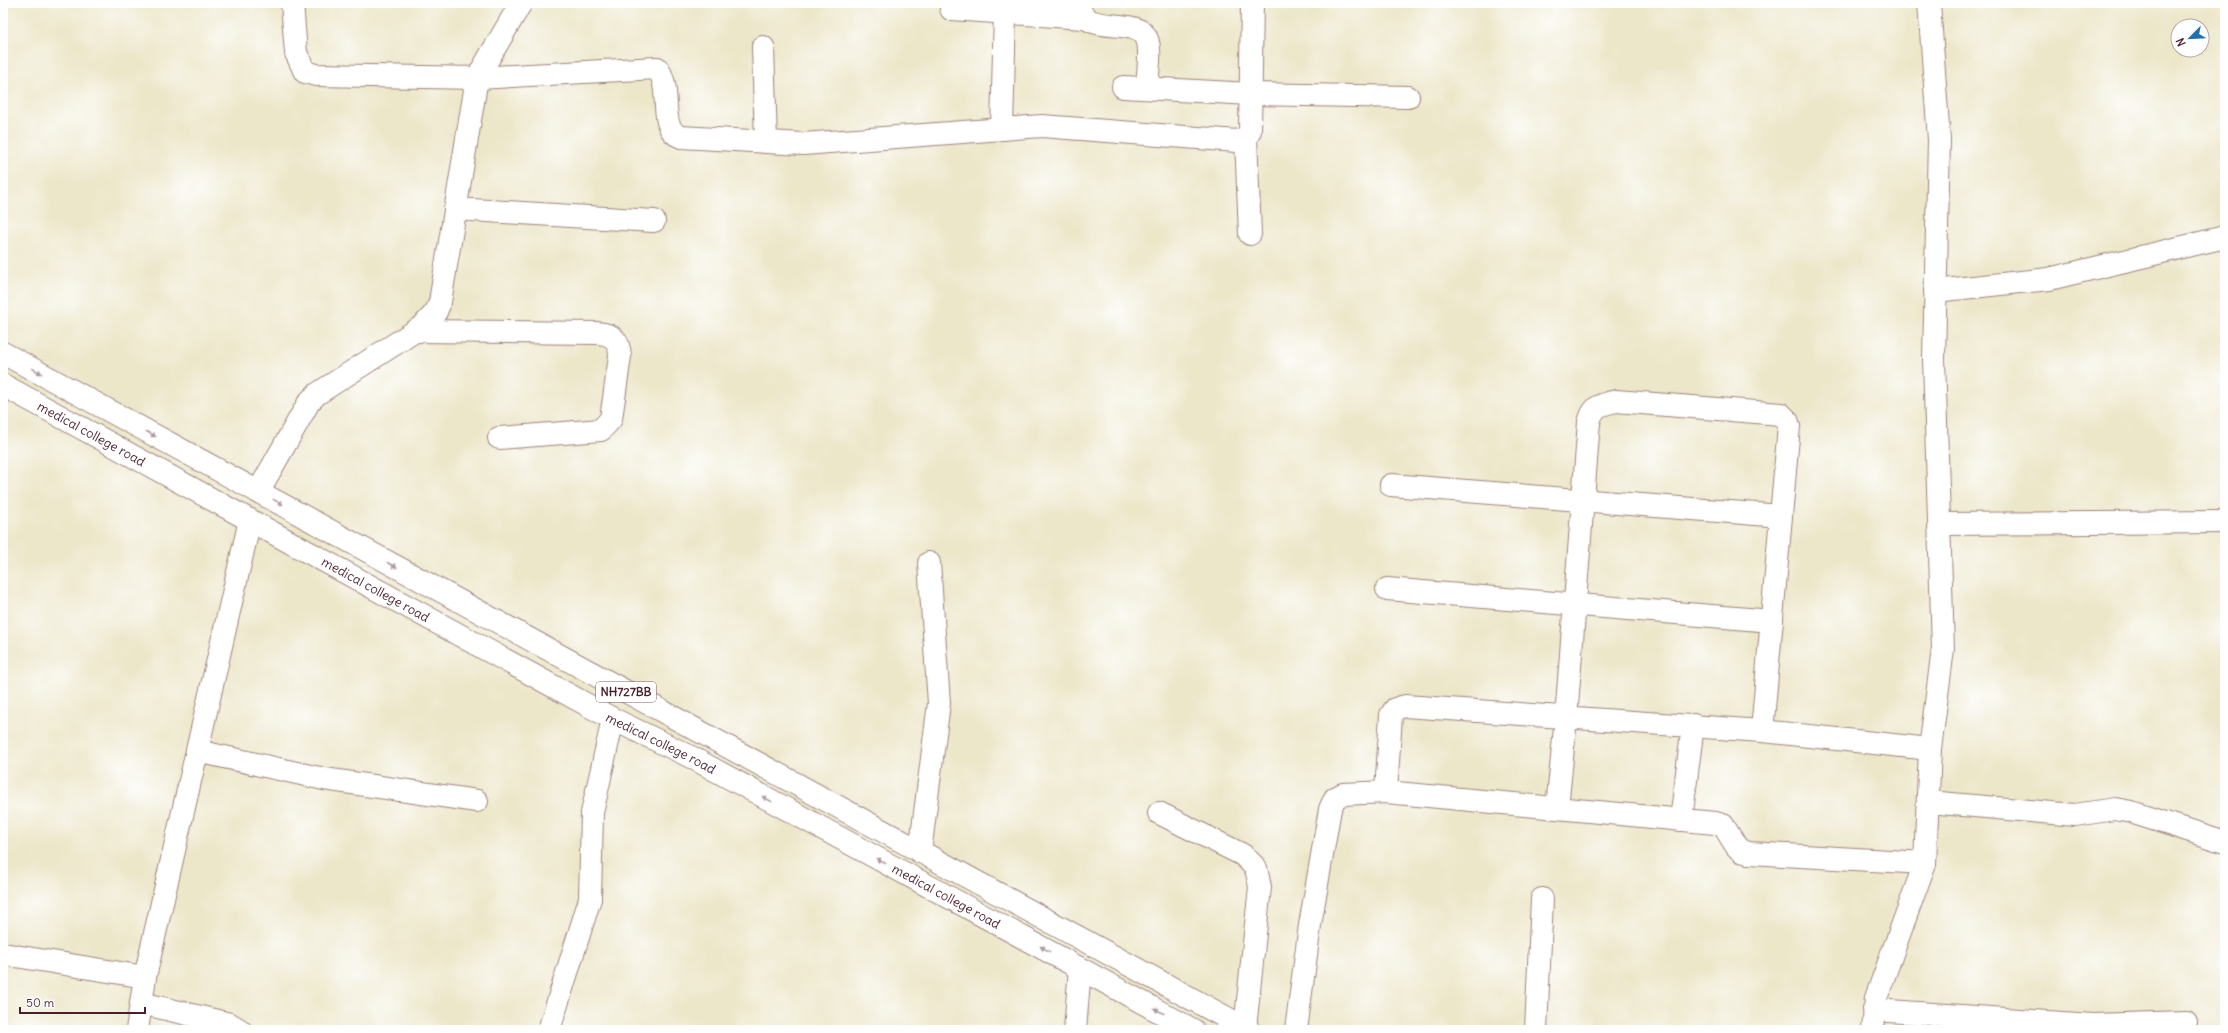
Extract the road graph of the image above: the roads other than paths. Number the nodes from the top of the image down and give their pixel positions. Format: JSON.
{"nodes":[{"id":1,"x":292,"y":3,"type":"edge"},
{"id":2,"x":521,"y":3,"type":"edge"},
{"id":3,"x":1252,"y":3,"type":"edge"},
{"id":4,"x":1929,"y":3,"type":"edge"},
{"id":5,"x":951,"y":9,"type":"dead end"},
{"id":6,"x":1081,"y":11,"type":"edge"},
{"id":7,"x":1005,"y":12,"type":"junction"},
{"id":8,"x":763,"y":47,"type":"dead end"},
{"id":9,"x":477,"y":78,"type":"junction"},
{"id":10,"x":1123,"y":87,"type":"dead end"},
{"id":11,"x":1146,"y":88,"type":"junction"},
{"id":12,"x":1251,"y":94,"type":"junction"},
{"id":13,"x":1408,"y":97,"type":"dead end"},
{"id":14,"x":1002,"y":129,"type":"junction"},
{"id":15,"x":1246,"y":138,"type":"junction"},
{"id":16,"x":766,"y":142,"type":"junction"},
{"id":17,"x":455,"y":209,"type":"junction"},
{"id":18,"x":654,"y":220,"type":"dead end"},
{"id":19,"x":1250,"y":234,"type":"dead end"},
{"id":20,"x":2225,"y":237,"type":"edge"},
{"id":21,"x":1935,"y":291,"type":"junction"},
{"id":22,"x":415,"y":331,"type":"junction"},
{"id":23,"x":3,"y":353,"type":"edge"},
{"id":24,"x":3,"y":385,"type":"edge"},
{"id":25,"x":499,"y":438,"type":"dead end"},
{"id":26,"x":199,"y":460,"type":"junction"},
{"id":27,"x":1391,"y":485,"type":"dead end"},
{"id":28,"x":188,"y":487,"type":"junction"},
{"id":29,"x":258,"y":492,"type":"junction"},
{"id":30,"x":1582,"y":501,"type":"junction"},
{"id":31,"x":1781,"y":516,"type":"junction"},
{"id":32,"x":250,"y":520,"type":"junction"},
{"id":33,"x":2225,"y":522,"type":"edge"},
{"id":34,"x":1939,"y":524,"type":"junction"},
{"id":35,"x":929,"y":562,"type":"dead end"},
{"id":36,"x":1387,"y":589,"type":"dead end"},
{"id":37,"x":1574,"y":606,"type":"junction"},
{"id":38,"x":1772,"y":621,"type":"junction"},
{"id":39,"x":1566,"y":718,"type":"junction"},
{"id":40,"x":614,"y":719,"type":"junction"},
{"id":41,"x":1693,"y":726,"type":"junction"},
{"id":42,"x":1762,"y":731,"type":"junction"},
{"id":43,"x":1930,"y":749,"type":"junction"},
{"id":44,"x":197,"y":751,"type":"junction"},
{"id":45,"x":1386,"y":792,"type":"junction"},
{"id":46,"x":477,"y":801,"type":"dead end"},
{"id":47,"x":1929,"y":802,"type":"junction"},
{"id":48,"x":1557,"y":808,"type":"junction"},
{"id":49,"x":1159,"y":813,"type":"dead end"},
{"id":50,"x":1681,"y":820,"type":"junction"},
{"id":51,"x":2225,"y":842,"type":"edge"},
{"id":52,"x":920,"y":852,"type":"junction"},
{"id":53,"x":1925,"y":863,"type":"junction"},
{"id":54,"x":1542,"y":899,"type":"dead end"},
{"id":55,"x":3,"y":954,"type":"edge"},
{"id":56,"x":1080,"y":968,"type":"junction"},
{"id":57,"x":145,"y":977,"type":"junction"},
{"id":58,"x":141,"y":1003,"type":"junction"},
{"id":59,"x":1874,"y":1020,"type":"edge"},
{"id":60,"x":2186,"y":1022,"type":"dead end"},
{"id":61,"x":2091,"y":1028,"type":"edge"},
{"id":62,"x":1247,"y":1029,"type":"edge"},
{"id":63,"x":136,"y":1030,"type":"edge"},
{"id":64,"x":240,"y":1030,"type":"edge"},
{"id":65,"x":549,"y":1030,"type":"edge"},
{"id":66,"x":1075,"y":1030,"type":"edge"},
{"id":67,"x":1193,"y":1030,"type":"edge"},
{"id":68,"x":1296,"y":1030,"type":"edge"},
{"id":69,"x":1536,"y":1030,"type":"edge"}],
"edges":[{"from":1,"to":9,"type":"main road"},
{"from":2,"to":9,"type":"main road"},
{"from":3,"to":12,"type":"main road"},
{"from":4,"to":21,"type":"main road"},
{"from":5,"to":7,"type":"main road"},
{"from":6,"to":7,"type":"main road"},
{"from":6,"to":11,"type":"main road"},
{"from":7,"to":14,"type":"main road"},
{"from":8,"to":16,"type":"main road"},
{"from":9,"to":16,"type":"main road"},
{"from":9,"to":17,"type":"main road"},
{"from":10,"to":11,"type":"main road"},
{"from":11,"to":12,"type":"main road"},
{"from":12,"to":13,"type":"main road"},
{"from":12,"to":15,"type":"main road"},
{"from":14,"to":15,"type":"main road"},
{"from":14,"to":16,"type":"main road"},
{"from":15,"to":19,"type":"main road"},
{"from":17,"to":18,"type":"main road"},
{"from":17,"to":22,"type":"main road"},
{"from":20,"to":21,"type":"main road"},
{"from":21,"to":34,"type":"main road"},
{"from":22,"to":25,"type":"main road"},
{"from":22,"to":29,"type":"main road"},
{"from":23,"to":26,"type":"main road","number":"NH727BB","one_way":true},
{"from":24,"to":28,"type":"main road","name":"medical college road","number":"NH727BB"},
{"from":26,"to":28,"type":"main road"},
{"from":26,"to":29,"type":"main road","number":"NH727BB"},
{"from":27,"to":30,"type":"main road"},
{"from":28,"to":32,"type":"main road","name":"medical college road","number":"NH727BB"},
{"from":29,"to":52,"type":"main road","number":"NH727BB","one_way":true},
{"from":30,"to":31,"type":"main road"},
{"from":30,"to":31,"type":"main road"},
{"from":30,"to":37,"type":"main road"},
{"from":31,"to":38,"type":"main road"},
{"from":32,"to":40,"type":"main road","name":"medical college road","number":"NH727BB"},
{"from":32,"to":44,"type":"main road"},
{"from":33,"to":34,"type":"main road"},
{"from":34,"to":43,"type":"main road"},
{"from":35,"to":52,"type":"main road"},
{"from":36,"to":37,"type":"main road"},
{"from":37,"to":38,"type":"main road"},
{"from":37,"to":39,"type":"main road"},
{"from":38,"to":42,"type":"main road"},
{"from":39,"to":41,"type":"main road"},
{"from":39,"to":45,"type":"main road"},
{"from":39,"to":48,"type":"main road"},
{"from":56,"to":40,"type":"main road","name":"medical college road","number":"NH727BB","one_way":true},
{"from":40,"to":65,"type":"main road"},
{"from":41,"to":42,"type":"main road"},
{"from":41,"to":50,"type":"main road"},
{"from":42,"to":43,"type":"main road"},
{"from":43,"to":47,"type":"main road"},
{"from":44,"to":46,"type":"main road"},
{"from":44,"to":57,"type":"main road"},
{"from":45,"to":48,"type":"main road"},
{"from":45,"to":68,"type":"main road"},
{"from":47,"to":51,"type":"main road"},
{"from":47,"to":53,"type":"main road"},
{"from":48,"to":50,"type":"main road"},
{"from":49,"to":62,"type":"main road"},
{"from":50,"to":53,"type":"main road"},
{"from":52,"to":62,"type":"main road","number":"NH727BB"},
{"from":53,"to":59,"type":"main road"},
{"from":54,"to":69,"type":"main road"},
{"from":55,"to":57,"type":"main road"},
{"from":56,"to":66,"type":"main road"},
{"from":67,"to":56,"type":"main road","name":"medical college road","number":"NH727BB","one_way":true},
{"from":57,"to":58,"type":"main road"},
{"from":58,"to":63,"type":"main road"},
{"from":58,"to":64,"type":"main road"},
{"from":59,"to":61,"type":"main road"},
{"from":60,"to":61,"type":"main road"}]}
